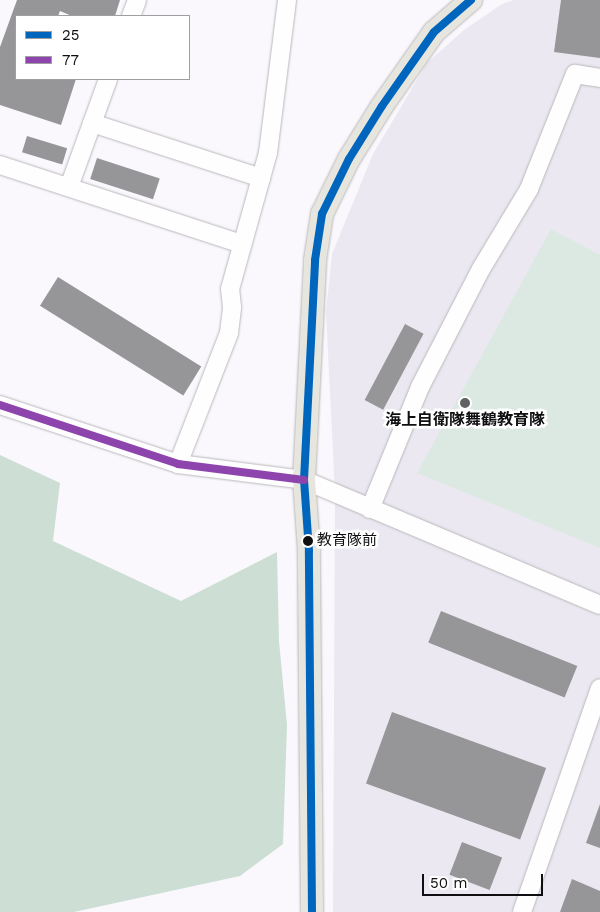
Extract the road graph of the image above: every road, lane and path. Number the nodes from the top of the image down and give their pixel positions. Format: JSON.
{"nodes":[{"id":1,"x":137,"y":0,"type":"edge"},
{"id":2,"x":287,"y":0,"type":"edge"},
{"id":3,"x":471,"y":0,"type":"edge"},
{"id":4,"x":131,"y":15,"type":"edge"},
{"id":5,"x":600,"y":78,"type":"edge"},
{"id":6,"x":108,"y":80,"type":"edge"},
{"id":7,"x":92,"y":123,"type":"junction"},
{"id":8,"x":0,"y":165,"type":"edge"},
{"id":9,"x":261,"y":178,"type":"junction"},
{"id":10,"x":69,"y":187,"type":"junction"},
{"id":11,"x":242,"y":244,"type":"junction"},
{"id":12,"x":0,"y":406,"type":"edge"},
{"id":13,"x":178,"y":464,"type":"junction"},
{"id":14,"x":304,"y":480,"type":"junction"},
{"id":15,"x":370,"y":509,"type":"junction"},
{"id":16,"x":600,"y":605,"type":"edge"},
{"id":17,"x":600,"y":688,"type":"edge"},
{"id":18,"x":312,"y":912,"type":"edge"},
{"id":19,"x":522,"y":912,"type":"edge"}],
"edges":[{"from":1,"to":4,"type":"street"},
{"from":2,"to":9,"type":"street"},
{"from":3,"to":14,"type":"main road"},
{"from":5,"to":15,"type":"street"},
{"from":6,"to":7,"type":"street"},
{"from":7,"to":9,"type":"street"},
{"from":7,"to":10,"type":"street"},
{"from":8,"to":10,"type":"street"},
{"from":9,"to":11,"type":"street"},
{"from":10,"to":11,"type":"street"},
{"from":11,"to":13,"type":"street"},
{"from":12,"to":13,"type":"street"},
{"from":13,"to":14,"type":"street"},
{"from":14,"to":15,"type":"street"},
{"from":14,"to":18,"type":"main road"},
{"from":15,"to":16,"type":"street"},
{"from":17,"to":19,"type":"street"}]}
